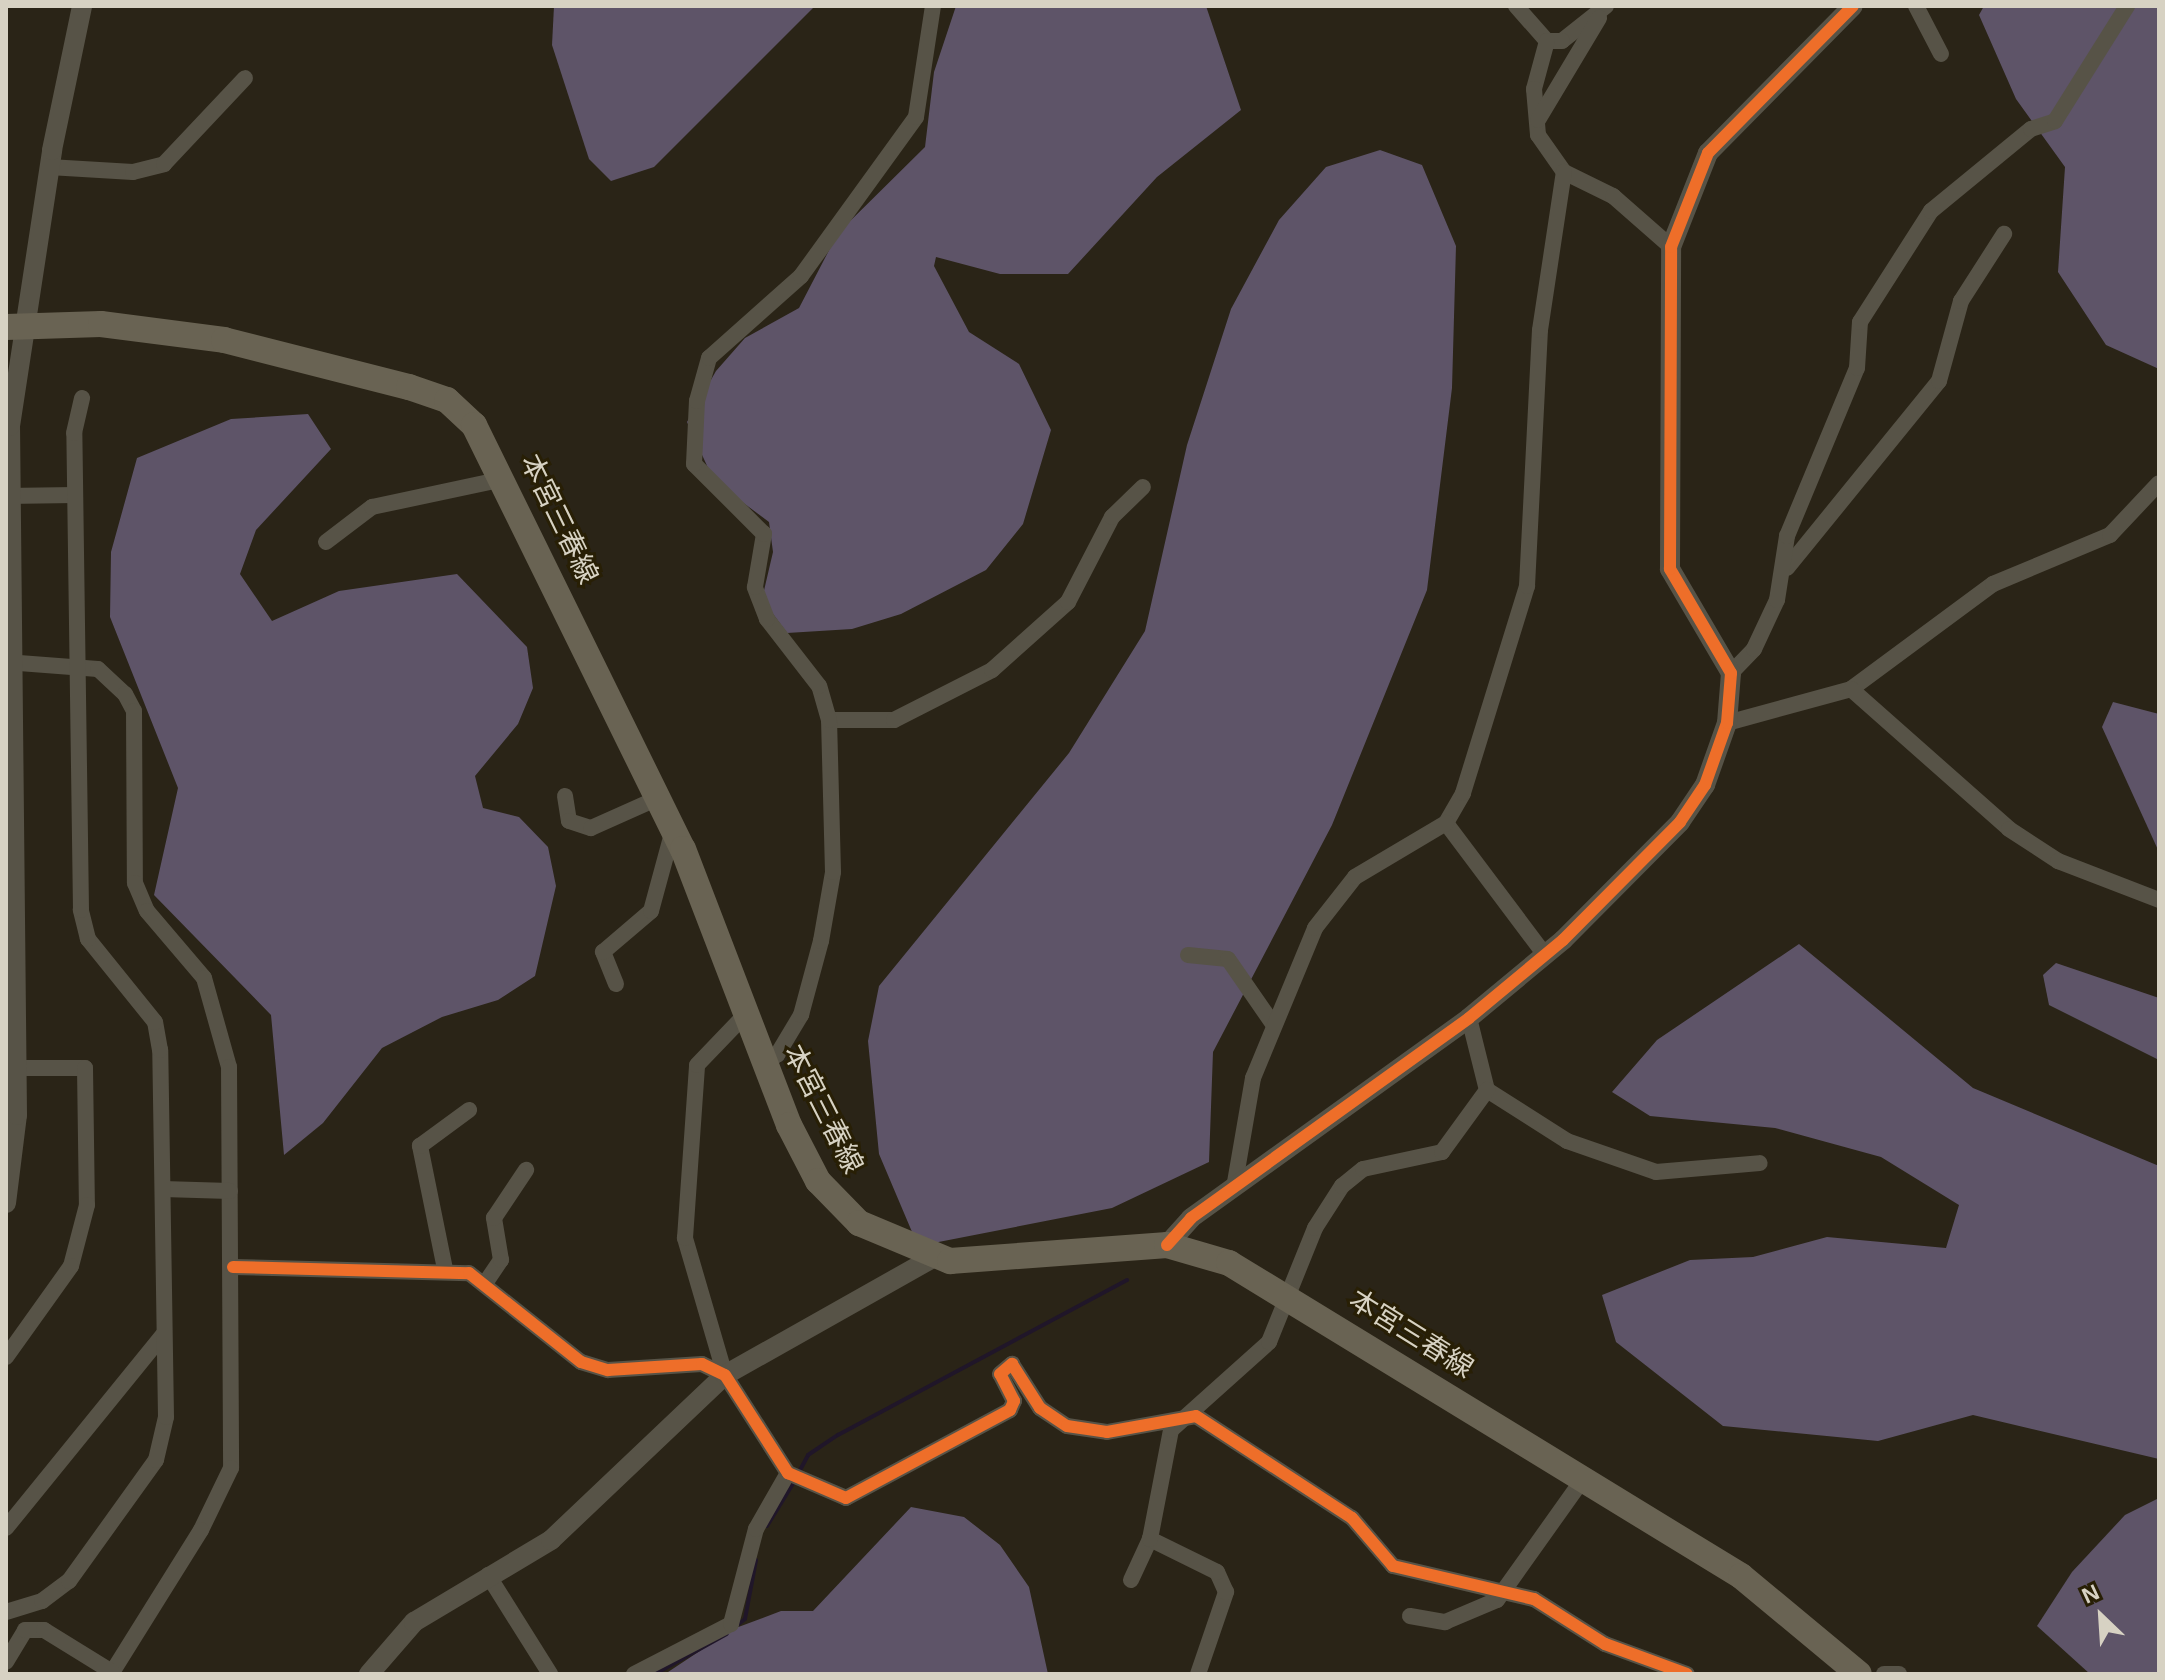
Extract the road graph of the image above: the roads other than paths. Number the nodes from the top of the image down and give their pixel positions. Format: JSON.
{"nodes":[{"id":1,"x":82,"y":6,"type":"edge"},
{"id":2,"x":933,"y":6,"type":"edge"},
{"id":3,"x":1516,"y":6,"type":"edge"},
{"id":4,"x":1853,"y":6,"type":"edge"},
{"id":5,"x":1916,"y":6,"type":"edge"},
{"id":6,"x":2127,"y":6,"type":"edge"},
{"id":7,"x":1603,"y":11,"type":"edge"},
{"id":8,"x":1547,"y":41,"type":"junction"},
{"id":9,"x":1941,"y":54,"type":"dead end"},
{"id":10,"x":245,"y":78,"type":"dead end"},
{"id":11,"x":1538,"y":120,"type":"junction"},
{"id":12,"x":49,"y":167,"type":"junction"},
{"id":13,"x":1564,"y":172,"type":"junction"},
{"id":14,"x":2004,"y":234,"type":"dead end"},
{"id":15,"x":1671,"y":247,"type":"junction"},
{"id":16,"x":16,"y":326,"type":"edge"},
{"id":17,"x":82,"y":398,"type":"dead end"},
{"id":18,"x":504,"y":479,"type":"junction"},
{"id":19,"x":2159,"y":483,"type":"edge"},
{"id":20,"x":1143,"y":487,"type":"dead end"},
{"id":21,"x":75,"y":495,"type":"junction"},
{"id":22,"x":6,"y":496,"type":"edge"},
{"id":23,"x":326,"y":542,"type":"dead end"},
{"id":24,"x":1783,"y":577,"type":"junction"},
{"id":25,"x":9,"y":662,"type":"edge"},
{"id":26,"x":77,"y":664,"type":"junction"},
{"id":27,"x":1731,"y":673,"type":"junction"},
{"id":28,"x":1851,"y":689,"type":"junction"},
{"id":29,"x":829,"y":720,"type":"junction"},
{"id":30,"x":1727,"y":723,"type":"junction"},
{"id":31,"x":565,"y":796,"type":"dead end"},
{"id":32,"x":658,"y":798,"type":"junction"},
{"id":33,"x":1446,"y":823,"type":"junction"},
{"id":34,"x":673,"y":829,"type":"junction"},
{"id":35,"x":2159,"y":900,"type":"edge"},
{"id":36,"x":1188,"y":955,"type":"dead end"},
{"id":37,"x":1545,"y":955,"type":"junction"},
{"id":38,"x":616,"y":984,"type":"dead end"},
{"id":39,"x":744,"y":1016,"type":"junction"},
{"id":40,"x":1469,"y":1018,"type":"junction"},
{"id":41,"x":1273,"y":1024,"type":"junction"},
{"id":42,"x":763,"y":1062,"type":"junction"},
{"id":43,"x":11,"y":1068,"type":"edge"},
{"id":44,"x":1487,"y":1090,"type":"junction"},
{"id":45,"x":469,"y":1110,"type":"dead end"},
{"id":46,"x":1760,"y":1163,"type":"dead end"},
{"id":47,"x":526,"y":1170,"type":"dead end"},
{"id":48,"x":1234,"y":1188,"type":"junction"},
{"id":49,"x":163,"y":1189,"type":"junction"},
{"id":50,"x":230,"y":1191,"type":"junction"},
{"id":51,"x":6,"y":1203,"type":"edge"},
{"id":52,"x":1167,"y":1245,"type":"junction"},
{"id":53,"x":933,"y":1258,"type":"junction"},
{"id":54,"x":233,"y":1267,"type":"junction"},
{"id":55,"x":445,"y":1269,"type":"junction"},
{"id":56,"x":486,"y":1282,"type":"junction"},
{"id":57,"x":1289,"y":1298,"type":"junction"},
{"id":58,"x":163,"y":1335,"type":"junction"},
{"id":59,"x":6,"y":1357,"type":"edge"},
{"id":60,"x":725,"y":1375,"type":"junction"},
{"id":61,"x":1179,"y":1417,"type":"junction"},
{"id":62,"x":788,"y":1473,"type":"junction"},
{"id":63,"x":1583,"y":1479,"type":"junction"},
{"id":64,"x":6,"y":1528,"type":"edge"},
{"id":65,"x":1150,"y":1539,"type":"junction"},
{"id":66,"x":488,"y":1575,"type":"junction"},
{"id":67,"x":1131,"y":1580,"type":"dead end"},
{"id":68,"x":1505,"y":1589,"type":"junction"},
{"id":69,"x":6,"y":1612,"type":"edge"},
{"id":70,"x":1410,"y":1616,"type":"dead end"},
{"id":71,"x":6,"y":1662,"type":"edge"},
{"id":72,"x":111,"y":1673,"type":"edge"},
{"id":73,"x":369,"y":1674,"type":"edge"},
{"id":74,"x":550,"y":1674,"type":"edge"},
{"id":75,"x":634,"y":1674,"type":"edge"},
{"id":76,"x":1198,"y":1674,"type":"edge"},
{"id":77,"x":1687,"y":1674,"type":"edge"},
{"id":78,"x":1859,"y":1674,"type":"edge"},
{"id":79,"x":1884,"y":1674,"type":"edge"},
{"id":80,"x":1899,"y":1674,"type":"edge"}],
"edges":[{"from":1,"to":12,"type":"street"},
{"from":2,"to":29,"type":"street"},
{"from":3,"to":8,"type":"street"},
{"from":4,"to":15,"type":"street"},
{"from":5,"to":9,"type":"street"},
{"from":6,"to":24,"type":"street"},
{"from":7,"to":8,"type":"street"},
{"from":7,"to":11,"type":"street"},
{"from":8,"to":11,"type":"street"},
{"from":10,"to":12,"type":"street"},
{"from":11,"to":13,"type":"street"},
{"from":12,"to":16,"type":"street"},
{"from":13,"to":15,"type":"street"},
{"from":13,"to":33,"type":"street"},
{"from":14,"to":24,"type":"street"},
{"from":15,"to":27,"type":"street"},
{"from":16,"to":18,"type":"main road","name":"本宮三春線"},
{"from":16,"to":22,"type":"street"},
{"from":17,"to":21,"type":"street"},
{"from":18,"to":23,"type":"street"},
{"from":18,"to":32,"type":"main road","name":"本宮三春線"},
{"from":19,"to":28,"type":"street"},
{"from":20,"to":29,"type":"street"},
{"from":21,"to":22,"type":"street"},
{"from":21,"to":26,"type":"street"},
{"from":22,"to":25,"type":"street"},
{"from":24,"to":27,"type":"street"},
{"from":25,"to":26,"type":"street"},
{"from":25,"to":43,"type":"street"},
{"from":26,"to":49,"type":"street"},
{"from":26,"to":50,"type":"street"},
{"from":27,"to":30,"type":"street"},
{"from":28,"to":30,"type":"street"},
{"from":28,"to":35,"type":"street"},
{"from":29,"to":42,"type":"street"},
{"from":30,"to":37,"type":"street"},
{"from":31,"to":32,"type":"street"},
{"from":32,"to":34,"type":"main road","name":"本宮三春線"},
{"from":33,"to":37,"type":"street"},
{"from":33,"to":41,"type":"street"},
{"from":34,"to":38,"type":"street"},
{"from":34,"to":39,"type":"main road","name":"本宮三春線"},
{"from":36,"to":41,"type":"street"},
{"from":37,"to":40,"type":"street"},
{"from":39,"to":42,"type":"main road","name":"本宮三春線"},
{"from":39,"to":60,"type":"street"},
{"from":40,"to":44,"type":"street"},
{"from":40,"to":48,"type":"street"},
{"from":41,"to":48,"type":"street"},
{"from":42,"to":53,"type":"main road","name":"本宮三春線"},
{"from":43,"to":51,"type":"street"},
{"from":43,"to":59,"type":"street"},
{"from":44,"to":46,"type":"street"},
{"from":44,"to":57,"type":"street"},
{"from":45,"to":55,"type":"street"},
{"from":47,"to":56,"type":"street"},
{"from":48,"to":52,"type":"street"},
{"from":49,"to":50,"type":"street"},
{"from":49,"to":58,"type":"street"},
{"from":50,"to":54,"type":"street"},
{"from":52,"to":53,"type":"main road","name":"本宮三春線"},
{"from":52,"to":57,"type":"main road","name":"本宮三春線"},
{"from":53,"to":60,"type":"street"},
{"from":54,"to":55,"type":"street"},
{"from":54,"to":72,"type":"street"},
{"from":55,"to":56,"type":"street"},
{"from":56,"to":60,"type":"street"},
{"from":57,"to":61,"type":"street"},
{"from":57,"to":63,"type":"main road","name":"本宮三春線"},
{"from":58,"to":64,"type":"street"},
{"from":58,"to":69,"type":"street"},
{"from":60,"to":62,"type":"street"},
{"from":60,"to":66,"type":"street"},
{"from":61,"to":62,"type":"street"},
{"from":61,"to":65,"type":"street"},
{"from":61,"to":68,"type":"street"},
{"from":62,"to":75,"type":"street"},
{"from":63,"to":68,"type":"street"},
{"from":63,"to":78,"type":"main road","name":"本宮三春線"},
{"from":65,"to":67,"type":"street"},
{"from":65,"to":76,"type":"street"},
{"from":66,"to":73,"type":"street"},
{"from":66,"to":74,"type":"street"},
{"from":68,"to":70,"type":"street"},
{"from":68,"to":77,"type":"street"},
{"from":71,"to":72,"type":"street"},
{"from":79,"to":80,"type":"street"}]}
